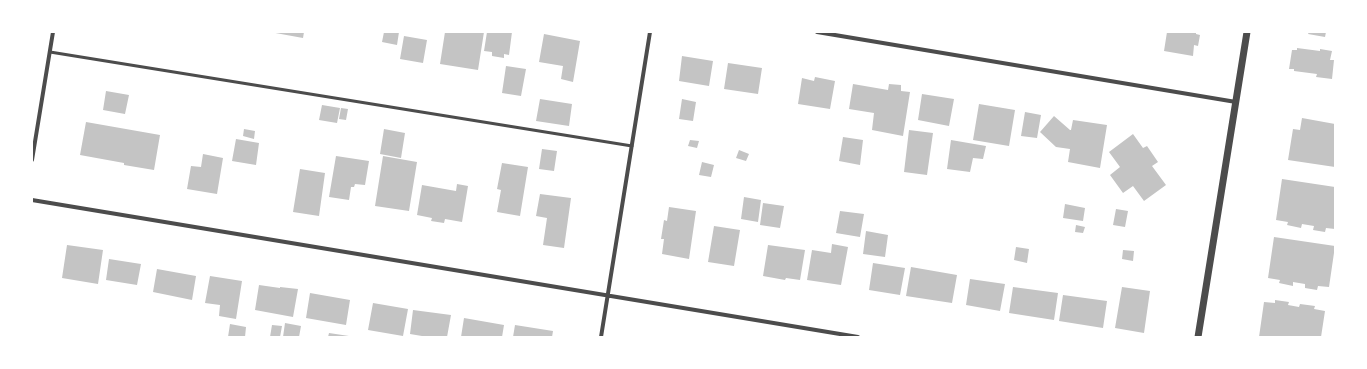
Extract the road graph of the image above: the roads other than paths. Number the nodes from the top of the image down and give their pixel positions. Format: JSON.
{"nodes":[{"id":1,"x":53,"y":32,"type":"edge"},
{"id":2,"x":650,"y":32,"type":"edge"},
{"id":3,"x":817,"y":32,"type":"edge"},
{"id":4,"x":1247,"y":32,"type":"edge"},
{"id":5,"x":50,"y":52,"type":"junction"},
{"id":6,"x":1236,"y":102,"type":"junction"},
{"id":7,"x":632,"y":146,"type":"junction"},
{"id":8,"x":32,"y":160,"type":"edge"},
{"id":9,"x":32,"y":200,"type":"edge"},
{"id":10,"x":607,"y":295,"type":"junction"},
{"id":11,"x":601,"y":337,"type":"edge"},
{"id":12,"x":858,"y":337,"type":"edge"},
{"id":13,"x":1198,"y":337,"type":"edge"}],
"edges":[{"from":1,"to":5,"type":"street"},
{"from":2,"to":7,"type":"street"},
{"from":3,"to":6,"type":"street"},
{"from":4,"to":6,"type":"street"},
{"from":5,"to":7,"type":"lane"},
{"from":5,"to":8,"type":"street"},
{"from":6,"to":13,"type":"street"},
{"from":7,"to":10,"type":"street"},
{"from":9,"to":10,"type":"street"},
{"from":10,"to":11,"type":"street"},
{"from":10,"to":12,"type":"street"}]}
